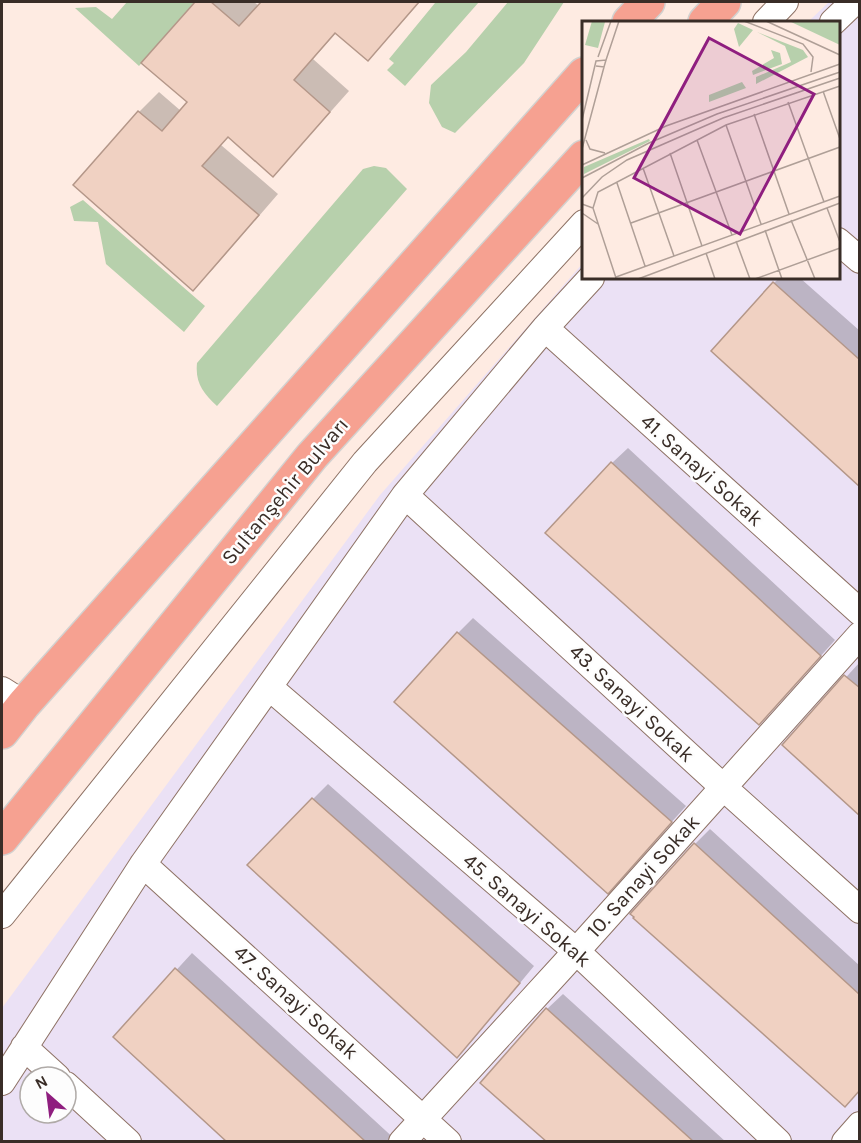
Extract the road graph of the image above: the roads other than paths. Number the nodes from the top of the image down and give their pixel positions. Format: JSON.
{"nodes":[{"id":1,"x":648,"y":2,"type":"edge"},
{"id":2,"x":724,"y":2,"type":"edge"},
{"id":3,"x":785,"y":2,"type":"edge"},
{"id":4,"x":854,"y":2,"type":"edge"},
{"id":5,"x":631,"y":21,"type":"edge"},
{"id":6,"x":706,"y":21,"type":"edge"},
{"id":7,"x":767,"y":21,"type":"edge"},
{"id":8,"x":834,"y":21,"type":"edge"},
{"id":9,"x":582,"y":76,"type":"edge"},
{"id":10,"x":582,"y":159,"type":"edge"},
{"id":11,"x":582,"y":225,"type":"edge"},
{"id":12,"x":840,"y":243,"type":"edge"},
{"id":13,"x":860,"y":260,"type":"edge"},
{"id":14,"x":590,"y":279,"type":"edge"},
{"id":15,"x":545,"y":328,"type":"junction"},
{"id":16,"x":405,"y":495,"type":"junction"},
{"id":17,"x":860,"y":612,"type":"edge"},
{"id":18,"x":860,"y":635,"type":"edge"},
{"id":19,"x":269,"y":687,"type":"junction"},
{"id":20,"x":13,"y":697,"type":"edge"},
{"id":21,"x":2,"y":732,"type":"edge"},
{"id":22,"x":723,"y":787,"type":"junction"},
{"id":23,"x":2,"y":838,"type":"edge"},
{"id":24,"x":143,"y":864,"type":"junction"},
{"id":25,"x":860,"y":910,"type":"edge"},
{"id":26,"x":2,"y":915,"type":"edge"},
{"id":27,"x":576,"y":951,"type":"junction"},
{"id":28,"x":24,"y":1047,"type":"junction"},
{"id":29,"x":44,"y":1065,"type":"edge"},
{"id":30,"x":2,"y":1082,"type":"edge"},
{"id":31,"x":78,"y":1096,"type":"edge"},
{"id":32,"x":423,"y":1118,"type":"junction"},
{"id":33,"x":860,"y":1125,"type":"edge"},
{"id":34,"x":128,"y":1142,"type":"edge"},
{"id":35,"x":402,"y":1142,"type":"edge"},
{"id":36,"x":448,"y":1142,"type":"edge"},
{"id":37,"x":778,"y":1142,"type":"edge"},
{"id":38,"x":845,"y":1142,"type":"edge"}],
"edges":[{"from":1,"to":5,"type":"highway"},
{"from":2,"to":6,"type":"highway"},
{"from":3,"to":7,"type":"street"},
{"from":4,"to":8,"type":"street"},
{"from":9,"to":20,"type":"highway"},
{"from":10,"to":23,"type":"highway","name":"Sultanşehir Bulvarı"},
{"from":11,"to":26,"type":"street"},
{"from":12,"to":13,"type":"street"},
{"from":14,"to":15,"type":"street"},
{"from":15,"to":16,"type":"street"},
{"from":15,"to":17,"type":"street","name":"41. Sanayi Sokak"},
{"from":16,"to":19,"type":"street"},
{"from":16,"to":22,"type":"street","name":"43. Sanayi Sokak"},
{"from":18,"to":22,"type":"street","name":"10. Sanayi Sokak"},
{"from":19,"to":24,"type":"street"},
{"from":19,"to":27,"type":"street","name":"45. Sanayi Sokak"},
{"from":20,"to":21,"type":"highway"},
{"from":22,"to":25,"type":"street","name":"43. Sanayi Sokak"},
{"from":22,"to":27,"type":"street","name":"10. Sanayi Sokak"},
{"from":24,"to":28,"type":"street"},
{"from":24,"to":32,"type":"street","name":"47. Sanayi Sokak"},
{"from":27,"to":32,"type":"street","name":"10. Sanayi Sokak"},
{"from":27,"to":37,"type":"street","name":"45. Sanayi Sokak"},
{"from":28,"to":29,"type":"street"},
{"from":28,"to":30,"type":"street"},
{"from":31,"to":34,"type":"street"},
{"from":32,"to":35,"type":"street","name":"10. Sanayi Sokak"},
{"from":32,"to":36,"type":"street","name":"47. Sanayi Sokak"},
{"from":33,"to":38,"type":"street"}]}
